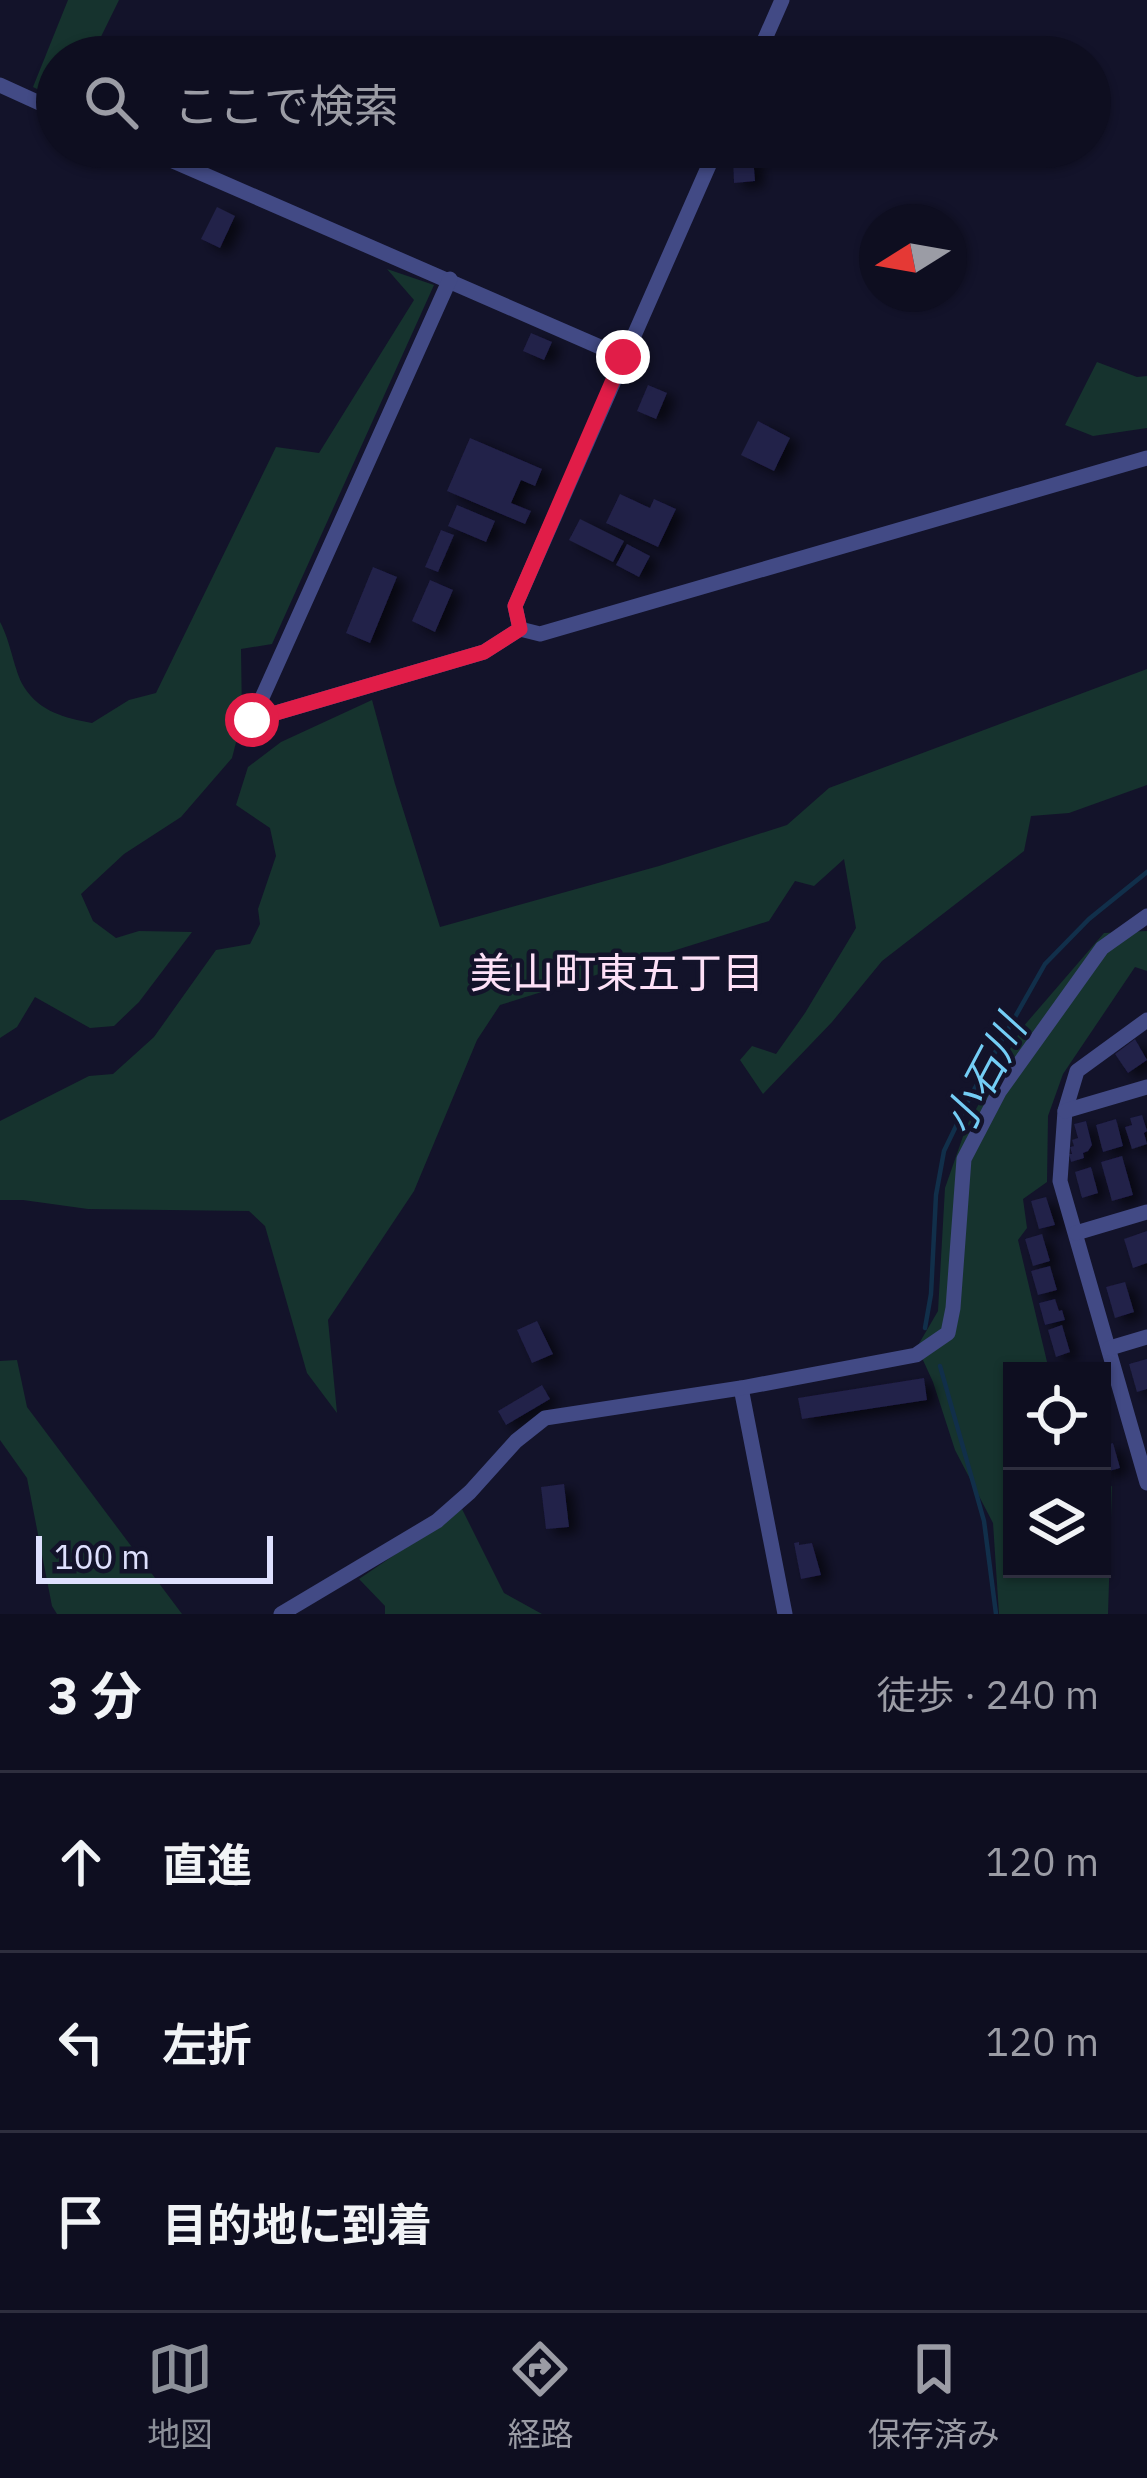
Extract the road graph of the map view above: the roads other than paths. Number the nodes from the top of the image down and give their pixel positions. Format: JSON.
{"nodes":[{"id":1,"x":782,"y":0,"type":"edge"},
{"id":2,"x":766,"y":36,"type":"edge"},
{"id":3,"x":0,"y":85,"type":"edge"},
{"id":4,"x":36,"y":101,"type":"edge"},
{"id":5,"x":190,"y":168,"type":"edge"},
{"id":6,"x":708,"y":168,"type":"edge"},
{"id":7,"x":450,"y":279,"type":"junction"},
{"id":8,"x":623,"y":357,"type":"junction"},
{"id":9,"x":1147,"y":458,"type":"edge"},
{"id":10,"x":520,"y":629,"type":"junction"},
{"id":11,"x":1147,"y":916,"type":"edge"},
{"id":12,"x":1147,"y":1020,"type":"edge"},
{"id":13,"x":1147,"y":1087,"type":"edge"},
{"id":14,"x":1065,"y":1112,"type":"junction"},
{"id":15,"x":1147,"y":1212,"type":"edge"},
{"id":16,"x":1076,"y":1233,"type":"junction"},
{"id":17,"x":1147,"y":1337,"type":"edge"},
{"id":18,"x":1110,"y":1348,"type":"junction"},
{"id":19,"x":741,"y":1388,"type":"junction"},
{"id":20,"x":1144,"y":1459,"type":"edge"},
{"id":21,"x":1147,"y":1483,"type":"edge"},
{"id":22,"x":281,"y":1614,"type":"edge"},
{"id":23,"x":785,"y":1614,"type":"edge"}],
"edges":[{"from":1,"to":2,"type":"street"},
{"from":3,"to":4,"type":"street"},
{"from":5,"to":7,"type":"street"},
{"from":6,"to":8,"type":"street"},
{"from":7,"to":8,"type":"street"},
{"from":7,"to":10,"type":"street"},
{"from":8,"to":10,"type":"street"},
{"from":9,"to":10,"type":"street"},
{"from":11,"to":19,"type":"street"},
{"from":12,"to":14,"type":"street"},
{"from":13,"to":14,"type":"street"},
{"from":14,"to":16,"type":"street"},
{"from":15,"to":16,"type":"street"},
{"from":16,"to":18,"type":"street"},
{"from":17,"to":18,"type":"street"},
{"from":18,"to":20,"type":"street"},
{"from":19,"to":22,"type":"street"},
{"from":19,"to":23,"type":"street"},
{"from":20,"to":21,"type":"street"}]}
